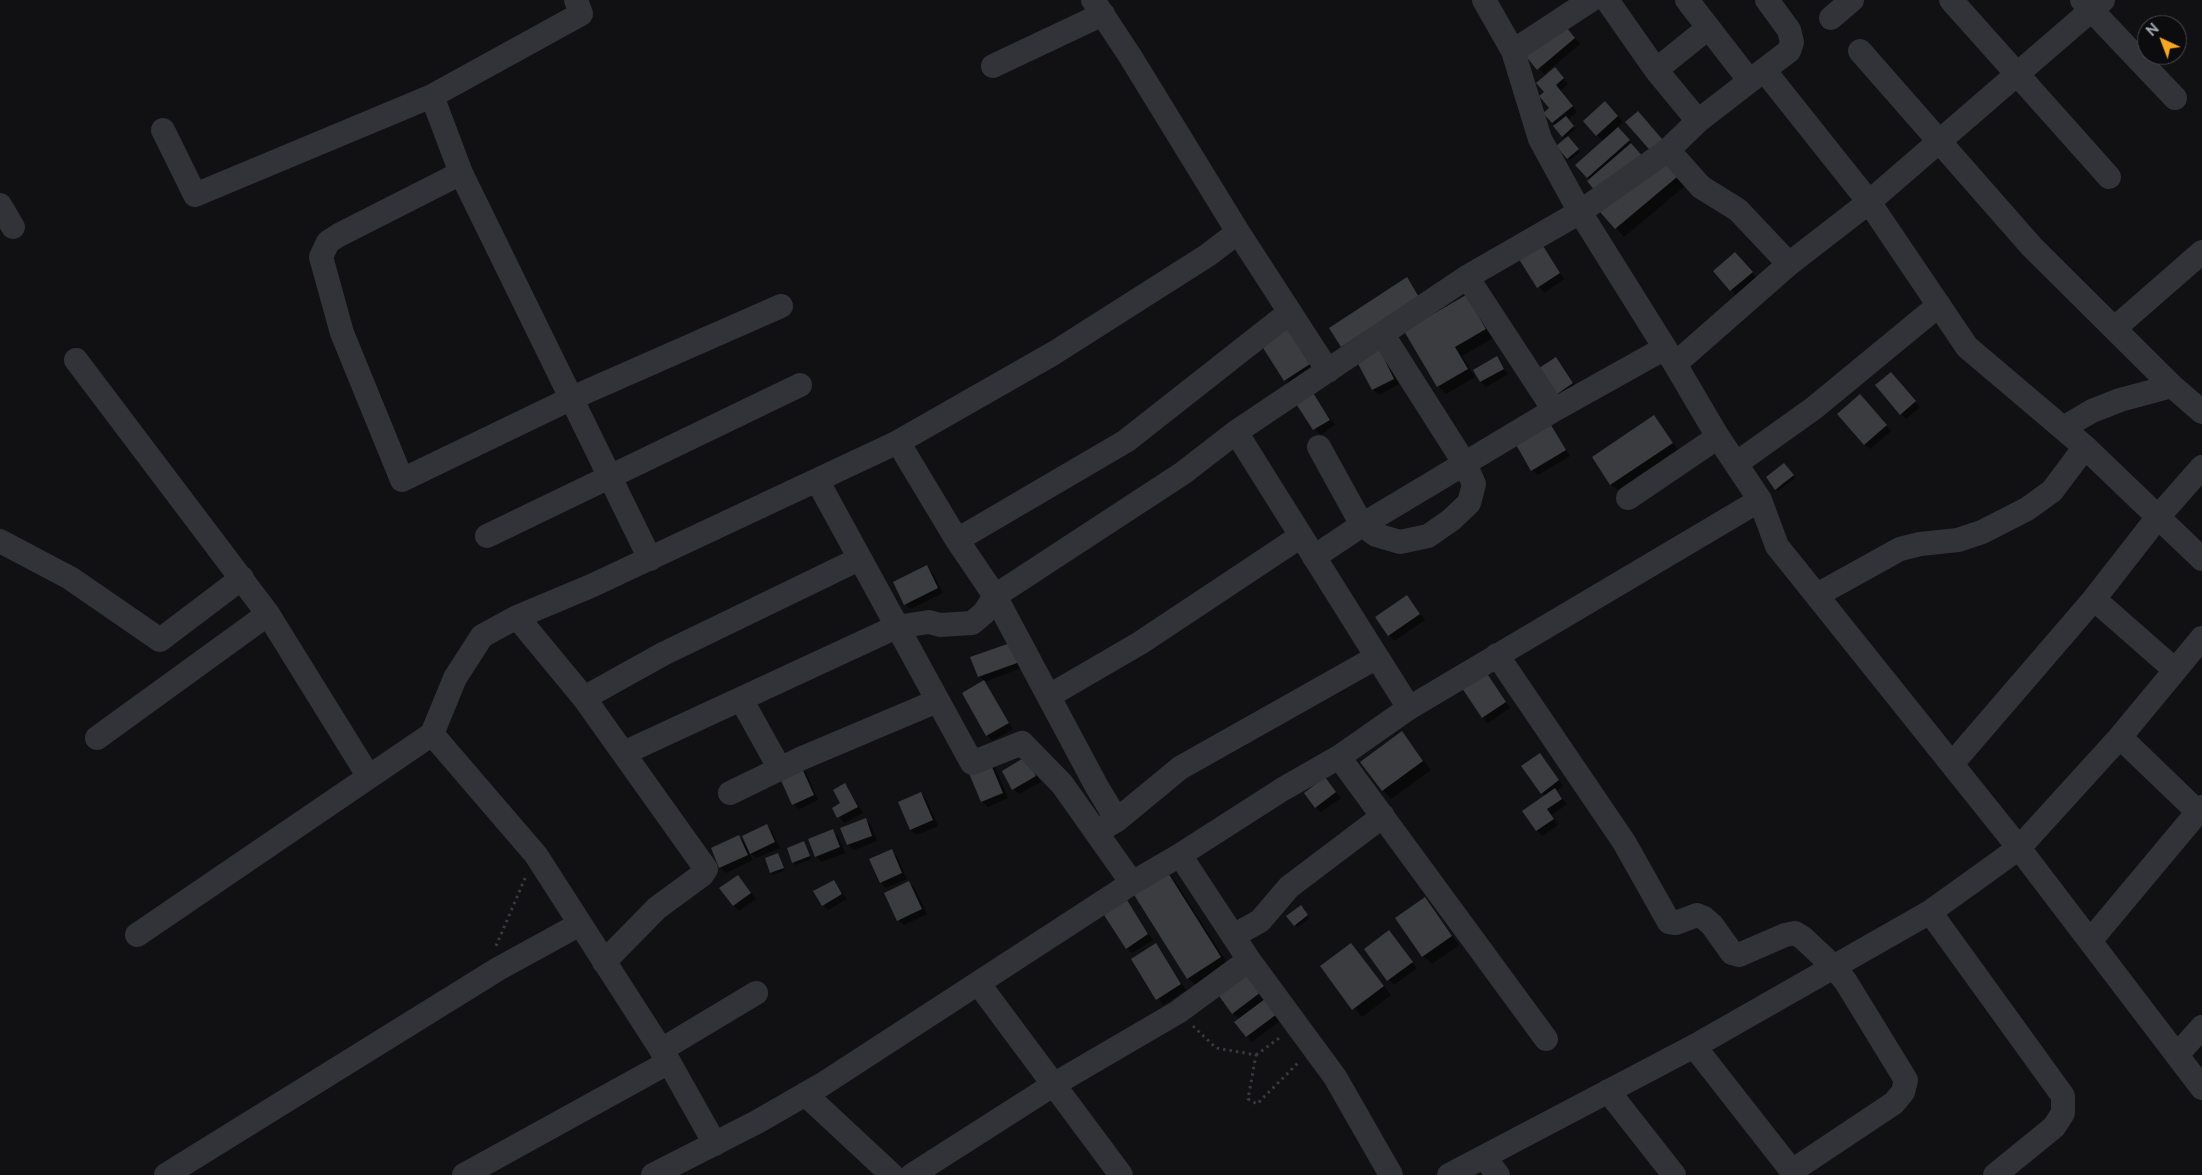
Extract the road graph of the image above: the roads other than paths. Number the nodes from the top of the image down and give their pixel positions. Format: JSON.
{"nodes":[{"id":1,"x":576,"y":0,"type":"edge"},
{"id":2,"x":1484,"y":0,"type":"edge"},
{"id":3,"x":1591,"y":0,"type":"edge"},
{"id":4,"x":1607,"y":0,"type":"edge"},
{"id":5,"x":1687,"y":0,"type":"edge"},
{"id":6,"x":1767,"y":0,"type":"edge"},
{"id":7,"x":1951,"y":0,"type":"edge"},
{"id":8,"x":2092,"y":3,"type":"edge"},
{"id":9,"x":1098,"y":7,"type":"edge"},
{"id":10,"x":1708,"y":28,"type":"junction"},
{"id":11,"x":1513,"y":51,"type":"junction"},
{"id":12,"x":1860,"y":51,"type":"dead end"},
{"id":13,"x":994,"y":66,"type":"dead end"},
{"id":14,"x":1656,"y":70,"type":"junction"},
{"id":15,"x":2017,"y":74,"type":"junction"},
{"id":16,"x":1756,"y":76,"type":"junction"},
{"id":17,"x":432,"y":96,"type":"junction"},
{"id":18,"x":2175,"y":98,"type":"dead end"},
{"id":19,"x":1698,"y":120,"type":"junction"},
{"id":20,"x":163,"y":130,"type":"dead end"},
{"id":21,"x":1939,"y":141,"type":"junction"},
{"id":22,"x":1668,"y":150,"type":"junction"},
{"id":23,"x":461,"y":173,"type":"junction"},
{"id":24,"x":2109,"y":177,"type":"dead end"},
{"id":25,"x":1869,"y":202,"type":"junction"},
{"id":26,"x":0,"y":206,"type":"edge"},
{"id":27,"x":1580,"y":212,"type":"junction"},
{"id":28,"x":13,"y":227,"type":"dead end"},
{"id":29,"x":1238,"y":232,"type":"junction"},
{"id":30,"x":2202,"y":252,"type":"edge"},
{"id":31,"x":1789,"y":264,"type":"junction"},
{"id":32,"x":1467,"y":277,"type":"junction"},
{"id":33,"x":1939,"y":305,"type":"junction"},
{"id":34,"x":781,"y":306,"type":"dead end"},
{"id":35,"x":1290,"y":312,"type":"junction"},
{"id":36,"x":2115,"y":328,"type":"junction"},
{"id":37,"x":1383,"y":335,"type":"junction"},
{"id":38,"x":1670,"y":356,"type":"junction"},
{"id":39,"x":76,"y":360,"type":"dead end"},
{"id":40,"x":1328,"y":371,"type":"junction"},
{"id":41,"x":800,"y":385,"type":"dead end"},
{"id":42,"x":2172,"y":386,"type":"junction"},
{"id":43,"x":572,"y":398,"type":"junction"},
{"id":44,"x":2199,"y":403,"type":"edge"},
{"id":45,"x":1554,"y":410,"type":"junction"},
{"id":46,"x":2064,"y":428,"type":"junction"},
{"id":47,"x":1236,"y":432,"type":"junction"},
{"id":48,"x":1718,"y":437,"type":"junction"},
{"id":49,"x":898,"y":442,"type":"junction"},
{"id":50,"x":1319,"y":447,"type":"dead end"},
{"id":51,"x":2085,"y":447,"type":"junction"},
{"id":52,"x":1737,"y":463,"type":"junction"},
{"id":53,"x":1465,"y":464,"type":"junction"},
{"id":54,"x":2202,"y":467,"type":"edge"},
{"id":55,"x":610,"y":476,"type":"junction"},
{"id":56,"x":817,"y":480,"type":"junction"},
{"id":57,"x":1628,"y":498,"type":"dead end"},
{"id":58,"x":1760,"y":500,"type":"junction"},
{"id":59,"x":2158,"y":517,"type":"junction"},
{"id":60,"x":1362,"y":525,"type":"junction"},
{"id":61,"x":487,"y":536,"type":"dead end"},
{"id":62,"x":1301,"y":536,"type":"junction"},
{"id":63,"x":957,"y":540,"type":"junction"},
{"id":64,"x":0,"y":541,"type":"edge"},
{"id":65,"x":1314,"y":557,"type":"junction"},
{"id":66,"x":650,"y":559,"type":"junction"},
{"id":67,"x":860,"y":559,"type":"junction"},
{"id":68,"x":2202,"y":559,"type":"edge"},
{"id":69,"x":242,"y":578,"type":"junction"},
{"id":70,"x":1817,"y":595,"type":"junction"},
{"id":71,"x":995,"y":596,"type":"junction"},
{"id":72,"x":2094,"y":599,"type":"junction"},
{"id":73,"x":268,"y":614,"type":"junction"},
{"id":74,"x":517,"y":617,"type":"junction"},
{"id":75,"x":896,"y":627,"type":"junction"},
{"id":76,"x":2202,"y":638,"type":"edge"},
{"id":77,"x":1497,"y":655,"type":"junction"},
{"id":78,"x":1376,"y":657,"type":"junction"},
{"id":79,"x":2175,"y":670,"type":"junction"},
{"id":80,"x":1049,"y":696,"type":"junction"},
{"id":81,"x":584,"y":698,"type":"junction"},
{"id":82,"x":741,"y":699,"type":"junction"},
{"id":83,"x":937,"y":701,"type":"junction"},
{"id":84,"x":1409,"y":708,"type":"junction"},
{"id":85,"x":432,"y":734,"type":"junction"},
{"id":86,"x":2120,"y":737,"type":"junction"},
{"id":87,"x":97,"y":738,"type":"dead end"},
{"id":88,"x":624,"y":753,"type":"junction"},
{"id":89,"x":1339,"y":757,"type":"junction"},
{"id":90,"x":1952,"y":764,"type":"junction"},
{"id":91,"x":780,"y":768,"type":"junction"},
{"id":92,"x":370,"y":777,"type":"junction"},
{"id":93,"x":730,"y":793,"type":"dead end"},
{"id":94,"x":2200,"y":810,"type":"edge"},
{"id":95,"x":1383,"y":816,"type":"junction"},
{"id":96,"x":1117,"y":820,"type":"junction"},
{"id":97,"x":1096,"y":832,"type":"junction"},
{"id":98,"x":2019,"y":848,"type":"junction"},
{"id":99,"x":1180,"y":855,"type":"junction"},
{"id":100,"x":1132,"y":883,"type":"junction"},
{"id":101,"x":1930,"y":912,"type":"junction"},
{"id":102,"x":580,"y":924,"type":"junction"},
{"id":103,"x":137,"y":935,"type":"dead end"},
{"id":104,"x":1233,"y":936,"type":"junction"},
{"id":105,"x":2090,"y":941,"type":"junction"},
{"id":106,"x":1249,"y":960,"type":"junction"},
{"id":107,"x":604,"y":962,"type":"junction"},
{"id":108,"x":1834,"y":966,"type":"junction"},
{"id":109,"x":978,"y":983,"type":"junction"},
{"id":110,"x":756,"y":993,"type":"dead end"},
{"id":111,"x":2202,"y":1026,"type":"edge"},
{"id":112,"x":1546,"y":1038,"type":"dead end"},
{"id":113,"x":1694,"y":1046,"type":"junction"},
{"id":114,"x":2176,"y":1055,"type":"junction"},
{"id":115,"x":665,"y":1056,"type":"junction"},
{"id":116,"x":1053,"y":1085,"type":"junction"},
{"id":117,"x":2202,"y":1088,"type":"edge"},
{"id":118,"x":1608,"y":1091,"type":"junction"},
{"id":119,"x":805,"y":1094,"type":"junction"},
{"id":120,"x":715,"y":1144,"type":"junction"},
{"id":121,"x":1484,"y":1157,"type":"junction"},
{"id":122,"x":666,"y":1172,"type":"edge"},
{"id":123,"x":1793,"y":1173,"type":"edge"},
{"id":124,"x":166,"y":1175,"type":"edge"},
{"id":125,"x":464,"y":1175,"type":"edge"},
{"id":126,"x":892,"y":1175,"type":"edge"},
{"id":127,"x":912,"y":1175,"type":"edge"},
{"id":128,"x":1121,"y":1175,"type":"edge"},
{"id":129,"x":1391,"y":1175,"type":"edge"},
{"id":130,"x":1449,"y":1175,"type":"edge"},
{"id":131,"x":1498,"y":1175,"type":"edge"},
{"id":132,"x":1674,"y":1175,"type":"edge"},
{"id":133,"x":1996,"y":1175,"type":"edge"}],
"edges":[{"from":1,"to":17,"type":"street"},
{"from":2,"to":11,"type":"street"},
{"from":3,"to":11,"type":"street"},
{"from":4,"to":14,"type":"street"},
{"from":5,"to":10,"type":"street"},
{"from":6,"to":16,"type":"street"},
{"from":7,"to":15,"type":"street"},
{"from":8,"to":15,"type":"street"},
{"from":8,"to":18,"type":"street"},
{"from":9,"to":13,"type":"street"},
{"from":9,"to":29,"type":"street"},
{"from":10,"to":14,"type":"street"},
{"from":10,"to":16,"type":"street"},
{"from":11,"to":27,"type":"street"},
{"from":12,"to":21,"type":"street"},
{"from":14,"to":19,"type":"street"},
{"from":15,"to":21,"type":"street"},
{"from":15,"to":24,"type":"street"},
{"from":16,"to":19,"type":"street"},
{"from":16,"to":25,"type":"street"},
{"from":17,"to":20,"type":"street"},
{"from":17,"to":23,"type":"street"},
{"from":19,"to":22,"type":"street"},
{"from":21,"to":25,"type":"street"},
{"from":21,"to":36,"type":"street"},
{"from":22,"to":27,"type":"street"},
{"from":22,"to":31,"type":"street"},
{"from":23,"to":43,"type":"street"},
{"from":23,"to":43,"type":"street"},
{"from":25,"to":31,"type":"street"},
{"from":25,"to":33,"type":"street"},
{"from":26,"to":28,"type":"street"},
{"from":27,"to":32,"type":"street"},
{"from":27,"to":38,"type":"street"},
{"from":29,"to":35,"type":"street"},
{"from":29,"to":49,"type":"street"},
{"from":30,"to":36,"type":"street"},
{"from":31,"to":38,"type":"street"},
{"from":32,"to":37,"type":"street"},
{"from":32,"to":45,"type":"street"},
{"from":33,"to":46,"type":"street"},
{"from":33,"to":52,"type":"street"},
{"from":34,"to":43,"type":"street"},
{"from":35,"to":40,"type":"street"},
{"from":35,"to":63,"type":"street"},
{"from":36,"to":42,"type":"street"},
{"from":37,"to":40,"type":"street"},
{"from":37,"to":53,"type":"street"},
{"from":38,"to":45,"type":"street"},
{"from":38,"to":48,"type":"street"},
{"from":39,"to":69,"type":"street"},
{"from":40,"to":47,"type":"street"},
{"from":41,"to":55,"type":"street"},
{"from":42,"to":44,"type":"street"},
{"from":42,"to":46,"type":"street"},
{"from":43,"to":55,"type":"street"},
{"from":45,"to":53,"type":"street"},
{"from":46,"to":51,"type":"street"},
{"from":47,"to":62,"type":"street"},
{"from":47,"to":71,"type":"street"},
{"from":48,"to":52,"type":"street"},
{"from":48,"to":57,"type":"street"},
{"from":49,"to":56,"type":"street"},
{"from":49,"to":63,"type":"street"},
{"from":50,"to":60,"type":"street"},
{"from":51,"to":59,"type":"street"},
{"from":51,"to":70,"type":"street"},
{"from":52,"to":58,"type":"street"},
{"from":53,"to":60,"type":"street"},
{"from":53,"to":60,"type":"street"},
{"from":54,"to":59,"type":"street"},
{"from":55,"to":61,"type":"street"},
{"from":55,"to":66,"type":"street"},
{"from":56,"to":66,"type":"street"},
{"from":56,"to":67,"type":"street"},
{"from":58,"to":70,"type":"street"},
{"from":58,"to":77,"type":"street"},
{"from":59,"to":68,"type":"street"},
{"from":59,"to":72,"type":"street"},
{"from":60,"to":65,"type":"street"},
{"from":62,"to":65,"type":"street"},
{"from":62,"to":80,"type":"street"},
{"from":63,"to":71,"type":"street"},
{"from":64,"to":69,"type":"street"},
{"from":65,"to":78,"type":"street"},
{"from":66,"to":74,"type":"street"},
{"from":67,"to":75,"type":"street"},
{"from":67,"to":81,"type":"street"},
{"from":69,"to":73,"type":"street"},
{"from":70,"to":90,"type":"street"},
{"from":71,"to":75,"type":"street"},
{"from":71,"to":80,"type":"street"},
{"from":72,"to":79,"type":"street"},
{"from":72,"to":90,"type":"street"},
{"from":73,"to":87,"type":"street"},
{"from":73,"to":92,"type":"street"},
{"from":74,"to":81,"type":"street"},
{"from":74,"to":85,"type":"street"},
{"from":75,"to":82,"type":"street"},
{"from":75,"to":83,"type":"street"},
{"from":76,"to":79,"type":"street"},
{"from":77,"to":84,"type":"street"},
{"from":77,"to":108,"type":"street"},
{"from":78,"to":84,"type":"street"},
{"from":78,"to":96,"type":"street"},
{"from":79,"to":86,"type":"street"},
{"from":80,"to":96,"type":"street"},
{"from":81,"to":88,"type":"street"},
{"from":82,"to":88,"type":"street"},
{"from":82,"to":91,"type":"street"},
{"from":83,"to":91,"type":"street"},
{"from":83,"to":97,"type":"street"},
{"from":84,"to":89,"type":"street"},
{"from":85,"to":92,"type":"street"},
{"from":85,"to":102,"type":"street"},
{"from":86,"to":94,"type":"street"},
{"from":86,"to":98,"type":"street"},
{"from":88,"to":107,"type":"street"},
{"from":89,"to":95,"type":"street"},
{"from":89,"to":99,"type":"street"},
{"from":90,"to":98,"type":"street"},
{"from":91,"to":93,"type":"street"},
{"from":92,"to":103,"type":"street"},
{"from":94,"to":105,"type":"street"},
{"from":95,"to":104,"type":"street"},
{"from":95,"to":112,"type":"street"},
{"from":96,"to":97,"type":"street"},
{"from":97,"to":100,"type":"street"},
{"from":98,"to":101,"type":"street"},
{"from":98,"to":105,"type":"street"},
{"from":99,"to":100,"type":"street"},
{"from":99,"to":104,"type":"street"},
{"from":100,"to":109,"type":"street"},
{"from":101,"to":108,"type":"street"},
{"from":101,"to":133,"type":"street"},
{"from":102,"to":107,"type":"street"},
{"from":102,"to":124,"type":"street"},
{"from":104,"to":106,"type":"street"},
{"from":105,"to":114,"type":"street"},
{"from":106,"to":116,"type":"street"},
{"from":106,"to":129,"type":"street"},
{"from":107,"to":115,"type":"street"},
{"from":108,"to":113,"type":"street"},
{"from":108,"to":123,"type":"street"},
{"from":109,"to":116,"type":"street"},
{"from":109,"to":119,"type":"street"},
{"from":110,"to":115,"type":"street"},
{"from":111,"to":114,"type":"street"},
{"from":113,"to":118,"type":"street"},
{"from":113,"to":123,"type":"street"},
{"from":114,"to":117,"type":"street"},
{"from":115,"to":120,"type":"street"},
{"from":115,"to":125,"type":"street"},
{"from":116,"to":127,"type":"street"},
{"from":116,"to":128,"type":"street"},
{"from":118,"to":121,"type":"street"},
{"from":118,"to":132,"type":"street"},
{"from":119,"to":120,"type":"street"},
{"from":119,"to":126,"type":"street"},
{"from":120,"to":122,"type":"street"},
{"from":121,"to":130,"type":"street"},
{"from":121,"to":131,"type":"street"}]}
